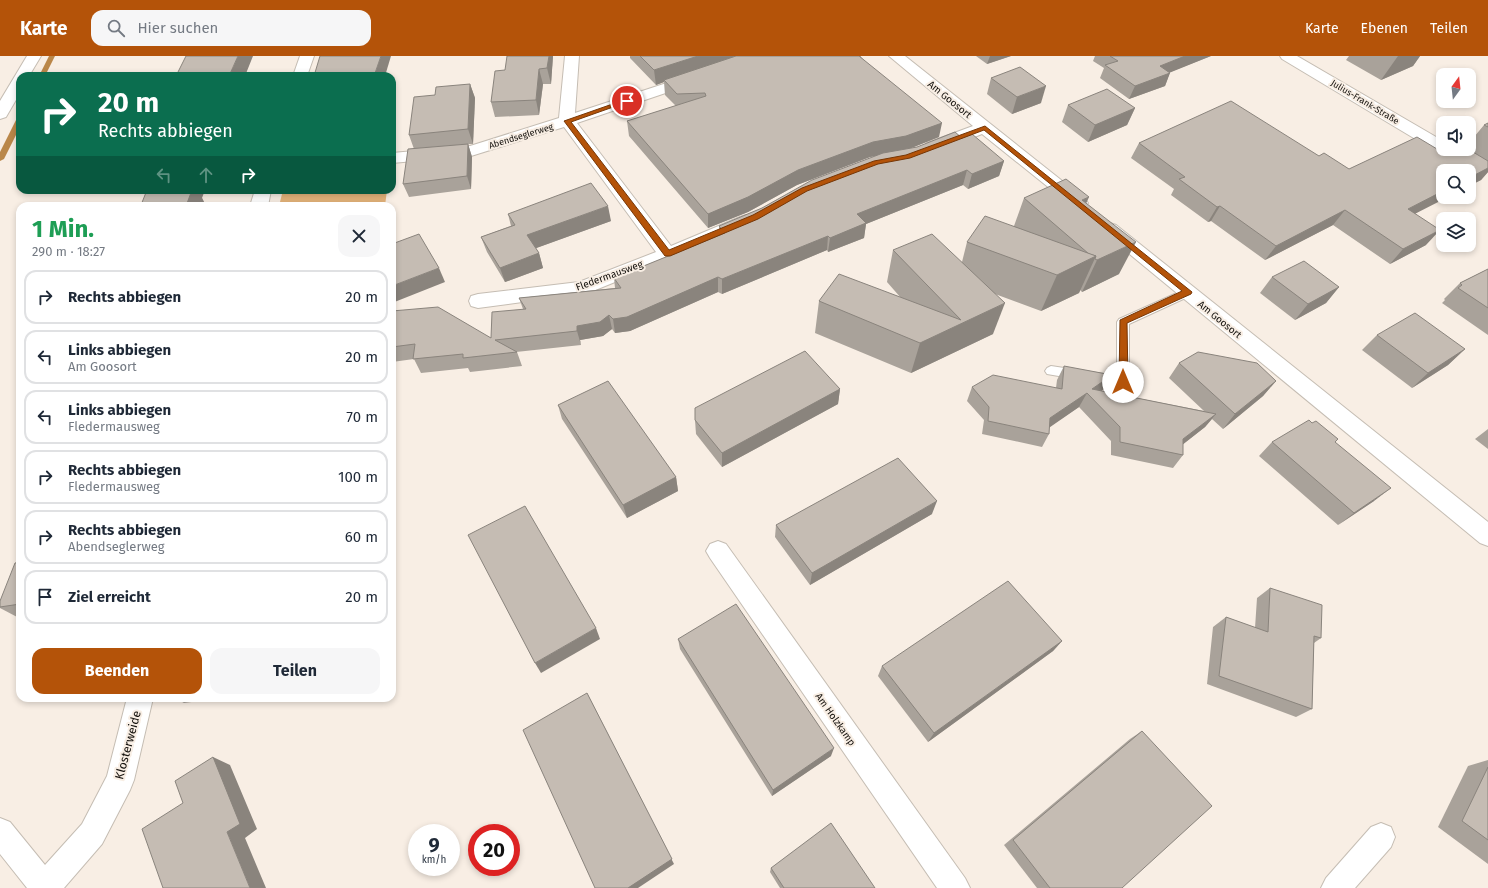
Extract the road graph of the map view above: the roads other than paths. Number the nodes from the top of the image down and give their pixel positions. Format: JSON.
{"nodes":[{"id":1,"x":34,"y":56,"type":"edge"},
{"id":2,"x":307,"y":56,"type":"edge"},
{"id":3,"x":572,"y":56,"type":"edge"},
{"id":4,"x":896,"y":56,"type":"edge"},
{"id":5,"x":1287,"y":56,"type":"edge"},
{"id":6,"x":24,"y":72,"type":"edge"},
{"id":7,"x":301,"y":72,"type":"edge"},
{"id":8,"x":708,"y":74,"type":"edge"},
{"id":9,"x":16,"y":87,"type":"edge"},
{"id":10,"x":0,"y":114,"type":"edge"},
{"id":11,"x":568,"y":121,"type":"junction"},
{"id":12,"x":985,"y":128,"type":"junction"},
{"id":13,"x":1436,"y":144,"type":"edge"},
{"id":14,"x":921,"y":151,"type":"edge"},
{"id":15,"x":396,"y":158,"type":"edge"},
{"id":16,"x":761,"y":214,"type":"edge"},
{"id":17,"x":668,"y":254,"type":"junction"},
{"id":18,"x":1188,"y":292,"type":"junction"},
{"id":19,"x":478,"y":301,"type":"dead end"},
{"id":20,"x":1051,"y":371,"type":"dead end"},
{"id":21,"x":1488,"y":536,"type":"edge"},
{"id":22,"x":718,"y":551,"type":"dead end"},
{"id":23,"x":139,"y":702,"type":"edge"},
{"id":24,"x":0,"y":832,"type":"edge"},
{"id":25,"x":1381,"y":837,"type":"dead end"},
{"id":26,"x":46,"y":887,"type":"edge"},
{"id":27,"x":955,"y":888,"type":"edge"},
{"id":28,"x":1336,"y":888,"type":"edge"}],
"edges":[{"from":1,"to":6,"type":"street"},
{"from":2,"to":7,"type":"street"},
{"from":3,"to":11,"type":"street"},
{"from":4,"to":12,"type":"street","name":"Am Goosort"},
{"from":5,"to":13,"type":"street","name":"Julius-Frank-Straße"},
{"from":8,"to":11,"type":"street","name":"Abendseglerweg"},
{"from":9,"to":10,"type":"street"},
{"from":11,"to":15,"type":"street","name":"Abendseglerweg"},
{"from":11,"to":17,"type":"street"},
{"from":12,"to":14,"type":"street"},
{"from":12,"to":18,"type":"street","name":"Am Goosort"},
{"from":16,"to":17,"type":"street","name":"Fledermausweg"},
{"from":17,"to":19,"type":"street","name":"Fledermausweg"},
{"from":18,"to":20,"type":"lane"},
{"from":18,"to":21,"type":"street","name":"Am Goosort"},
{"from":22,"to":27,"type":"street","name":"Am Holzkamp"},
{"from":23,"to":26,"type":"street","name":"Klosterweide"},
{"from":24,"to":26,"type":"street"},
{"from":25,"to":28,"type":"street"}]}
